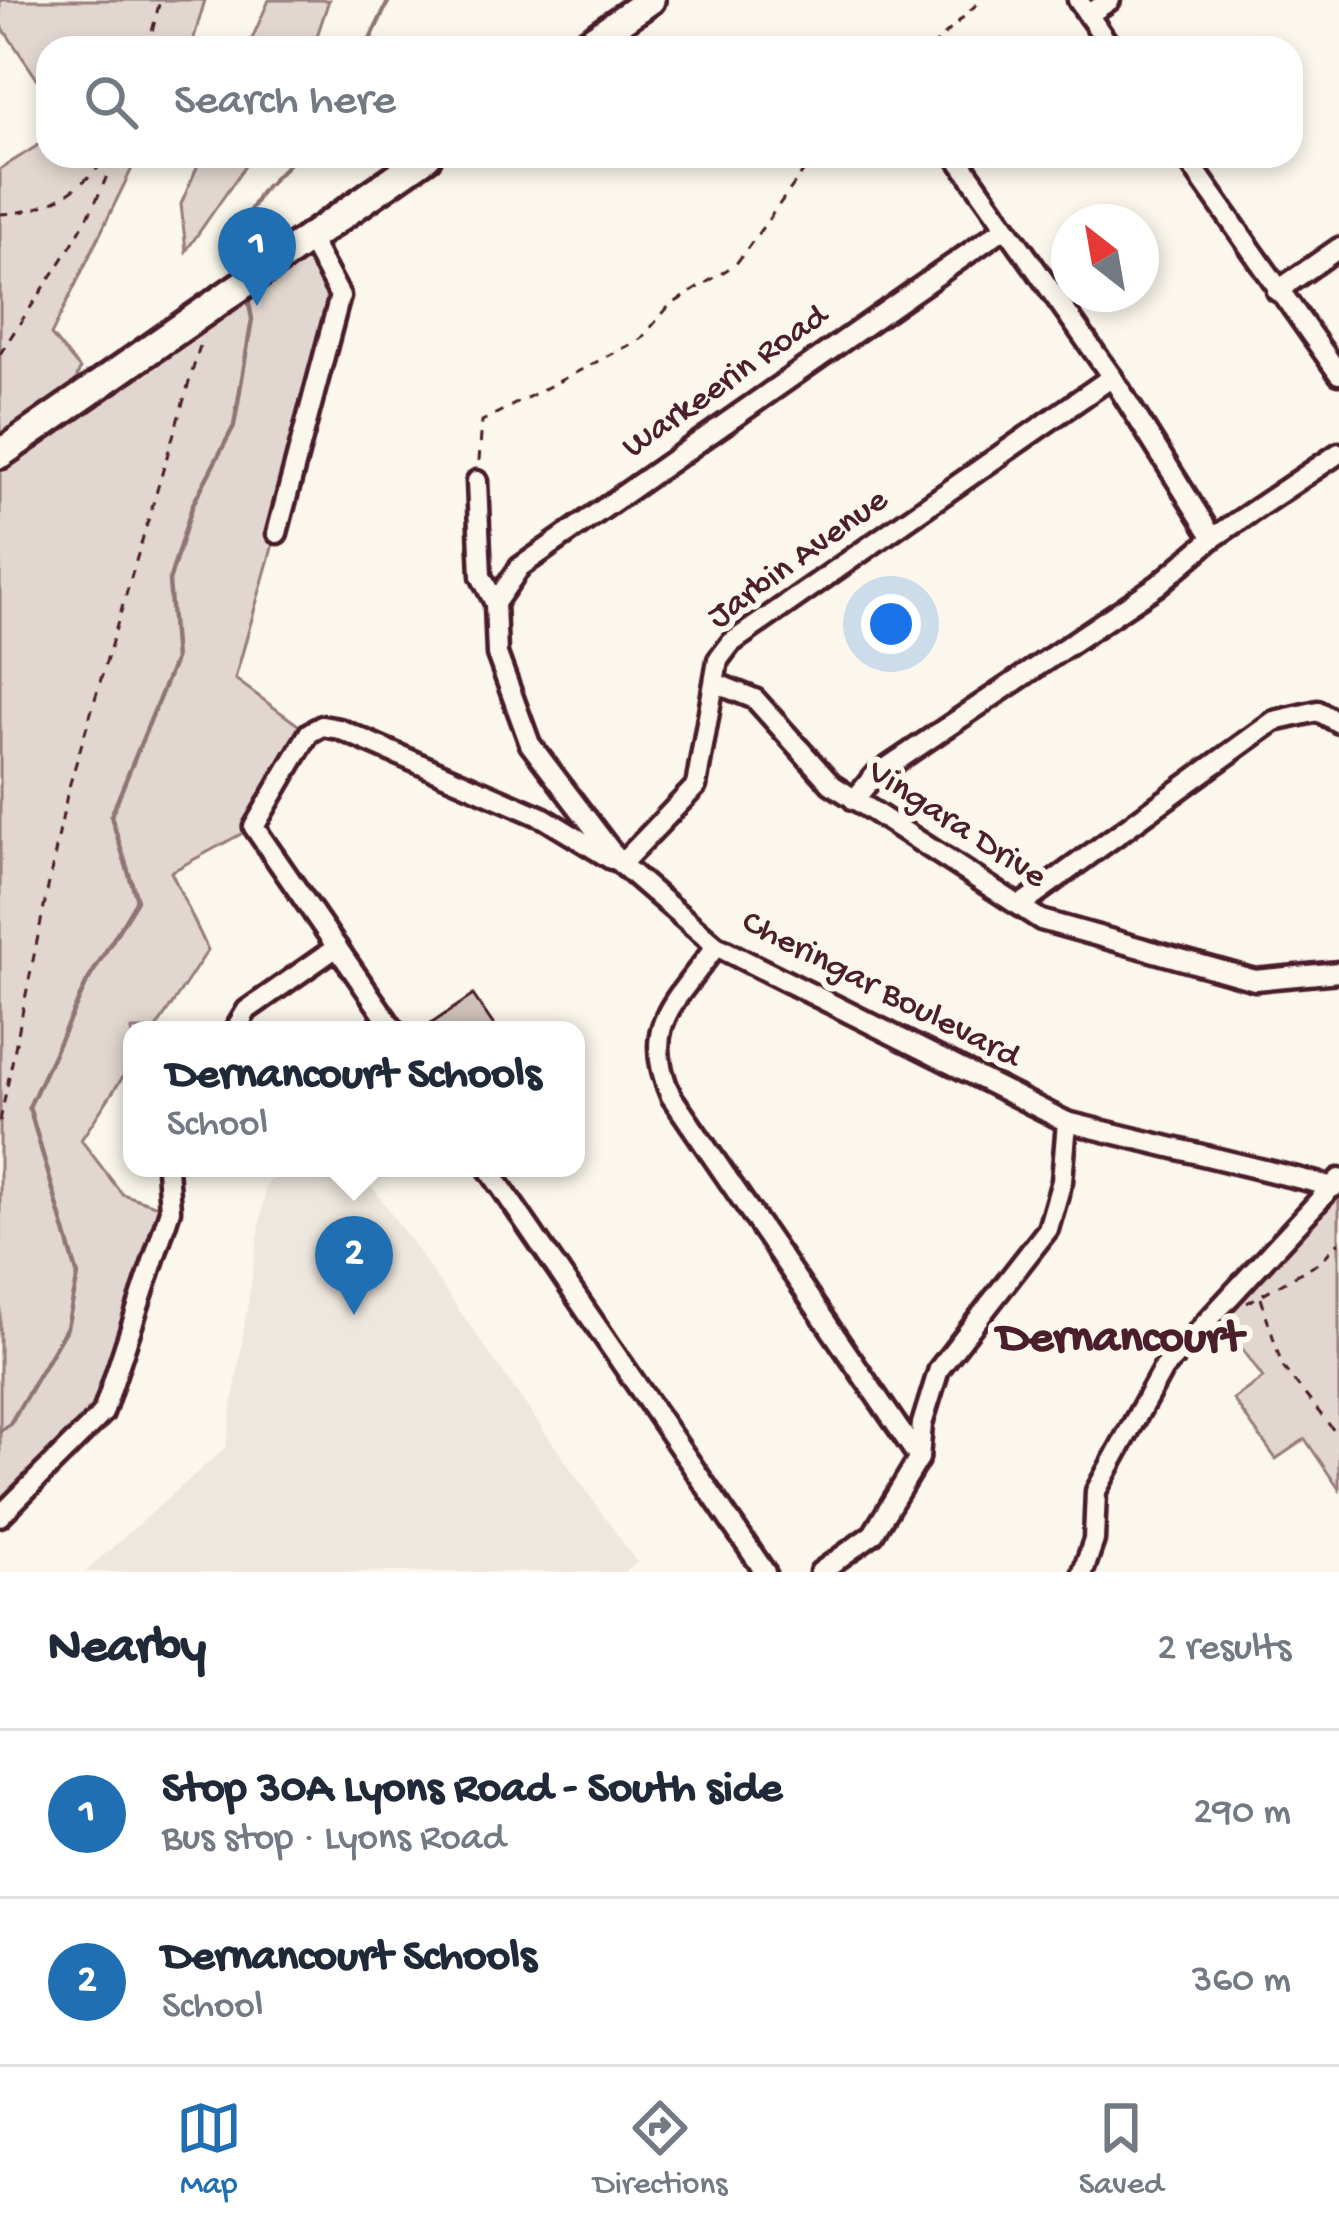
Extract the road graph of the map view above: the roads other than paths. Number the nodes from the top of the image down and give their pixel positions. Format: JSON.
{"nodes":[{"id":1,"x":650,"y":0,"type":"edge"},
{"id":2,"x":1110,"y":0,"type":"edge"},
{"id":3,"x":1083,"y":7,"type":"edge"},
{"id":4,"x":598,"y":36,"type":"edge"},
{"id":5,"x":1103,"y":36,"type":"edge"},
{"id":6,"x":410,"y":168,"type":"edge"},
{"id":7,"x":964,"y":168,"type":"edge"},
{"id":8,"x":1193,"y":168,"type":"edge"},
{"id":9,"x":1006,"y":227,"type":"junction"},
{"id":10,"x":309,"y":238,"type":"junction"},
{"id":11,"x":1339,"y":248,"type":"edge"},
{"id":12,"x":1277,"y":290,"type":"junction"},
{"id":13,"x":1339,"y":374,"type":"edge"},
{"id":14,"x":1112,"y":377,"type":"junction"},
{"id":15,"x":1339,"y":452,"type":"edge"},
{"id":16,"x":0,"y":454,"type":"edge"},
{"id":17,"x":477,"y":481,"type":"road end"},
{"id":18,"x":277,"y":533,"type":"dead end"},
{"id":19,"x":1213,"y":538,"type":"junction"},
{"id":20,"x":495,"y":603,"type":"junction"},
{"id":21,"x":716,"y":683,"type":"junction"},
{"id":22,"x":1339,"y":722,"type":"edge"},
{"id":23,"x":854,"y":800,"type":"junction"},
{"id":24,"x":621,"y":864,"type":"junction"},
{"id":25,"x":1018,"y":906,"type":"junction"},
{"id":26,"x":716,"y":946,"type":"junction"},
{"id":27,"x":337,"y":947,"type":"junction"},
{"id":28,"x":1339,"y":974,"type":"edge"},
{"id":29,"x":240,"y":1021,"type":"edge"},
{"id":30,"x":388,"y":1021,"type":"edge"},
{"id":31,"x":1067,"y":1122,"type":"junction"},
{"id":32,"x":168,"y":1177,"type":"edge"},
{"id":33,"x":494,"y":1177,"type":"edge"},
{"id":34,"x":1337,"y":1183,"type":"edge"},
{"id":35,"x":919,"y":1458,"type":"junction"},
{"id":36,"x":0,"y":1516,"type":"edge"},
{"id":37,"x":765,"y":1572,"type":"edge"},
{"id":38,"x":820,"y":1572,"type":"edge"},
{"id":39,"x":1083,"y":1572,"type":"edge"}],
"edges":[{"from":1,"to":4,"type":"street"},
{"from":2,"to":3,"type":"street"},
{"from":3,"to":5,"type":"street"},
{"from":6,"to":10,"type":"street"},
{"from":7,"to":9,"type":"street"},
{"from":8,"to":12,"type":"street"},
{"from":9,"to":14,"type":"street"},
{"from":9,"to":20,"type":"street","name":"Warkeerin Road"},
{"from":10,"to":16,"type":"street"},
{"from":10,"to":18,"type":"street"},
{"from":11,"to":12,"type":"street"},
{"from":12,"to":13,"type":"street"},
{"from":14,"to":19,"type":"street"},
{"from":14,"to":21,"type":"street","name":"Jarbin Avenue"},
{"from":15,"to":19,"type":"street"},
{"from":17,"to":20,"type":"street","name":"Cheringar Boulevard"},
{"from":19,"to":23,"type":"street"},
{"from":20,"to":24,"type":"street","name":"Cheringar Boulevard"},
{"from":21,"to":23,"type":"street","name":"Vingara Drive"},
{"from":21,"to":24,"type":"street","name":"Jarbin Avenue"},
{"from":22,"to":25,"type":"street"},
{"from":23,"to":25,"type":"street","name":"Vingara Drive"},
{"from":24,"to":26,"type":"street","name":"Cheringar Boulevard"},
{"from":24,"to":27,"type":"street"},
{"from":25,"to":28,"type":"street","name":"Vingara Drive"},
{"from":26,"to":31,"type":"street","name":"Cheringar Boulevard"},
{"from":26,"to":35,"type":"street"},
{"from":27,"to":29,"type":"street"},
{"from":27,"to":30,"type":"street"},
{"from":31,"to":34,"type":"street","name":"Cheringar Boulevard"},
{"from":31,"to":35,"type":"street"},
{"from":32,"to":36,"type":"street"},
{"from":33,"to":37,"type":"street"},
{"from":34,"to":39,"type":"street"},
{"from":35,"to":38,"type":"street"}]}
